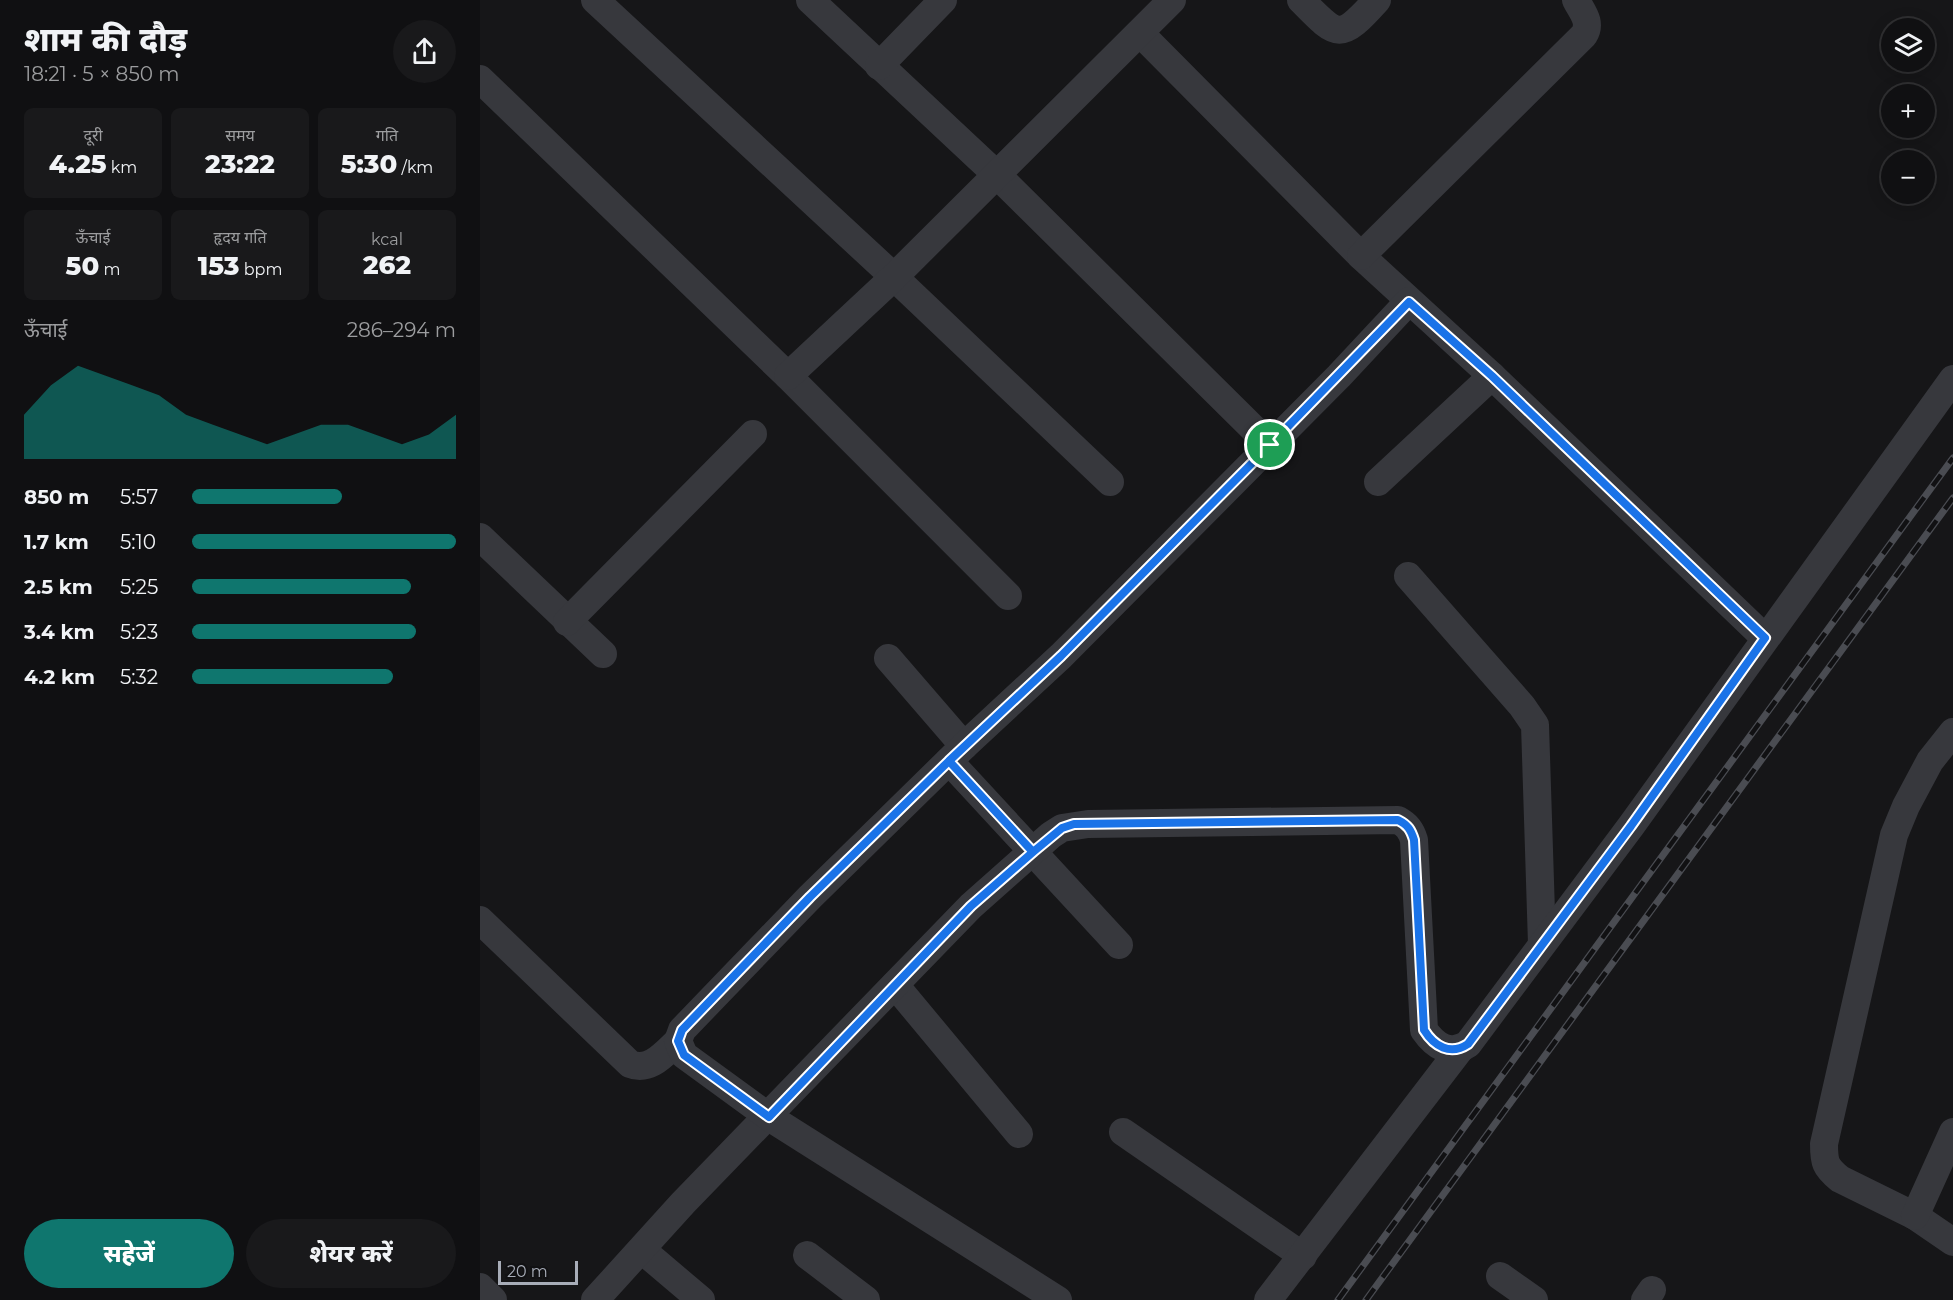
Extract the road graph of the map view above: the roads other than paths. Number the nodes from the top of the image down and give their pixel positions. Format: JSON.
{"nodes":[{"id":1,"x":595,"y":0,"type":"edge"},
{"id":2,"x":810,"y":0,"type":"edge"},
{"id":3,"x":943,"y":0,"type":"edge"},
{"id":4,"x":1172,"y":0,"type":"edge"},
{"id":5,"x":1301,"y":0,"type":"edge"},
{"id":6,"x":1377,"y":0,"type":"edge"},
{"id":7,"x":1576,"y":0,"type":"edge"},
{"id":8,"x":1140,"y":33,"type":"junction"},
{"id":9,"x":879,"y":66,"type":"junction"},
{"id":10,"x":480,"y":79,"type":"edge"},
{"id":11,"x":997,"y":175,"type":"junction"},
{"id":12,"x":1361,"y":256,"type":"junction"},
{"id":13,"x":894,"y":277,"type":"junction"},
{"id":14,"x":1409,"y":302,"type":"junction"},
{"id":15,"x":788,"y":376,"type":"junction"},
{"id":16,"x":1492,"y":376,"type":"junction"},
{"id":17,"x":1953,"y":379,"type":"edge"},
{"id":18,"x":753,"y":434,"type":"dead end"},
{"id":19,"x":1270,"y":445,"type":"junction"},
{"id":20,"x":1110,"y":482,"type":"dead end"},
{"id":21,"x":1378,"y":482,"type":"dead end"},
{"id":22,"x":480,"y":537,"type":"edge"},
{"id":23,"x":1408,"y":576,"type":"dead end"},
{"id":24,"x":1008,"y":596,"type":"dead end"},
{"id":25,"x":567,"y":621,"type":"junction"},
{"id":26,"x":1765,"y":638,"type":"junction"},
{"id":27,"x":603,"y":654,"type":"dead end"},
{"id":28,"x":888,"y":658,"type":"dead end"},
{"id":29,"x":1953,"y":732,"type":"edge"},
{"id":30,"x":956,"y":754,"type":"junction"},
{"id":31,"x":1942,"y":766,"type":"edge"},
{"id":32,"x":1033,"y":852,"type":"junction"},
{"id":33,"x":480,"y":920,"type":"edge"},
{"id":34,"x":1542,"y":944,"type":"junction"},
{"id":35,"x":1119,"y":945,"type":"dead end"},
{"id":36,"x":895,"y":985,"type":"junction"},
{"id":37,"x":678,"y":1041,"type":"junction"},
{"id":38,"x":1461,"y":1048,"type":"junction"},
{"id":39,"x":769,"y":1117,"type":"junction"},
{"id":40,"x":1123,"y":1132,"type":"dead end"},
{"id":41,"x":1953,"y":1132,"type":"edge"},
{"id":42,"x":1019,"y":1134,"type":"dead end"},
{"id":43,"x":1915,"y":1216,"type":"junction"},
{"id":44,"x":1953,"y":1242,"type":"edge"},
{"id":45,"x":642,"y":1250,"type":"junction"},
{"id":46,"x":807,"y":1255,"type":"dead end"},
{"id":47,"x":1303,"y":1256,"type":"junction"},
{"id":48,"x":1500,"y":1276,"type":"dead end"},
{"id":49,"x":480,"y":1287,"type":"edge"},
{"id":50,"x":493,"y":1300,"type":"edge"},
{"id":51,"x":595,"y":1300,"type":"edge"},
{"id":52,"x":701,"y":1300,"type":"edge"},
{"id":53,"x":867,"y":1300,"type":"edge"},
{"id":54,"x":1058,"y":1300,"type":"edge"},
{"id":55,"x":1268,"y":1300,"type":"edge"},
{"id":56,"x":1534,"y":1300,"type":"edge"}],
"edges":[{"from":1,"to":13,"type":"street"},
{"from":2,"to":9,"type":"street"},
{"from":3,"to":9,"type":"street"},
{"from":4,"to":8,"type":"street"},
{"from":5,"to":6,"type":"street"},
{"from":7,"to":12,"type":"street"},
{"from":8,"to":11,"type":"street"},
{"from":8,"to":12,"type":"street"},
{"from":9,"to":11,"type":"street"},
{"from":10,"to":15,"type":"street"},
{"from":11,"to":13,"type":"street"},
{"from":11,"to":19,"type":"street"},
{"from":12,"to":14,"type":"street"},
{"from":13,"to":15,"type":"street"},
{"from":13,"to":20,"type":"street"},
{"from":14,"to":16,"type":"street"},
{"from":14,"to":19,"type":"street"},
{"from":15,"to":24,"type":"street"},
{"from":16,"to":21,"type":"street"},
{"from":16,"to":26,"type":"street"},
{"from":17,"to":26,"type":"street"},
{"from":18,"to":25,"type":"street"},
{"from":19,"to":30,"type":"street"},
{"from":22,"to":25,"type":"street"},
{"from":23,"to":34,"type":"street"},
{"from":25,"to":27,"type":"street"},
{"from":26,"to":34,"type":"street"},
{"from":28,"to":30,"type":"street"},
{"from":29,"to":31,"type":"street"},
{"from":30,"to":32,"type":"street"},
{"from":30,"to":37,"type":"street"},
{"from":31,"to":43,"type":"street"},
{"from":32,"to":35,"type":"street"},
{"from":32,"to":36,"type":"street"},
{"from":32,"to":38,"type":"street"},
{"from":33,"to":37,"type":"street"},
{"from":34,"to":38,"type":"street"},
{"from":36,"to":39,"type":"street"},
{"from":36,"to":42,"type":"street"},
{"from":37,"to":39,"type":"street"},
{"from":38,"to":47,"type":"street"},
{"from":39,"to":45,"type":"street"},
{"from":39,"to":54,"type":"street"},
{"from":40,"to":47,"type":"street"},
{"from":41,"to":43,"type":"street"},
{"from":43,"to":44,"type":"street"},
{"from":45,"to":51,"type":"street"},
{"from":45,"to":52,"type":"street"},
{"from":46,"to":53,"type":"street"},
{"from":47,"to":55,"type":"street"},
{"from":48,"to":56,"type":"street"},
{"from":49,"to":50,"type":"street"}]}
